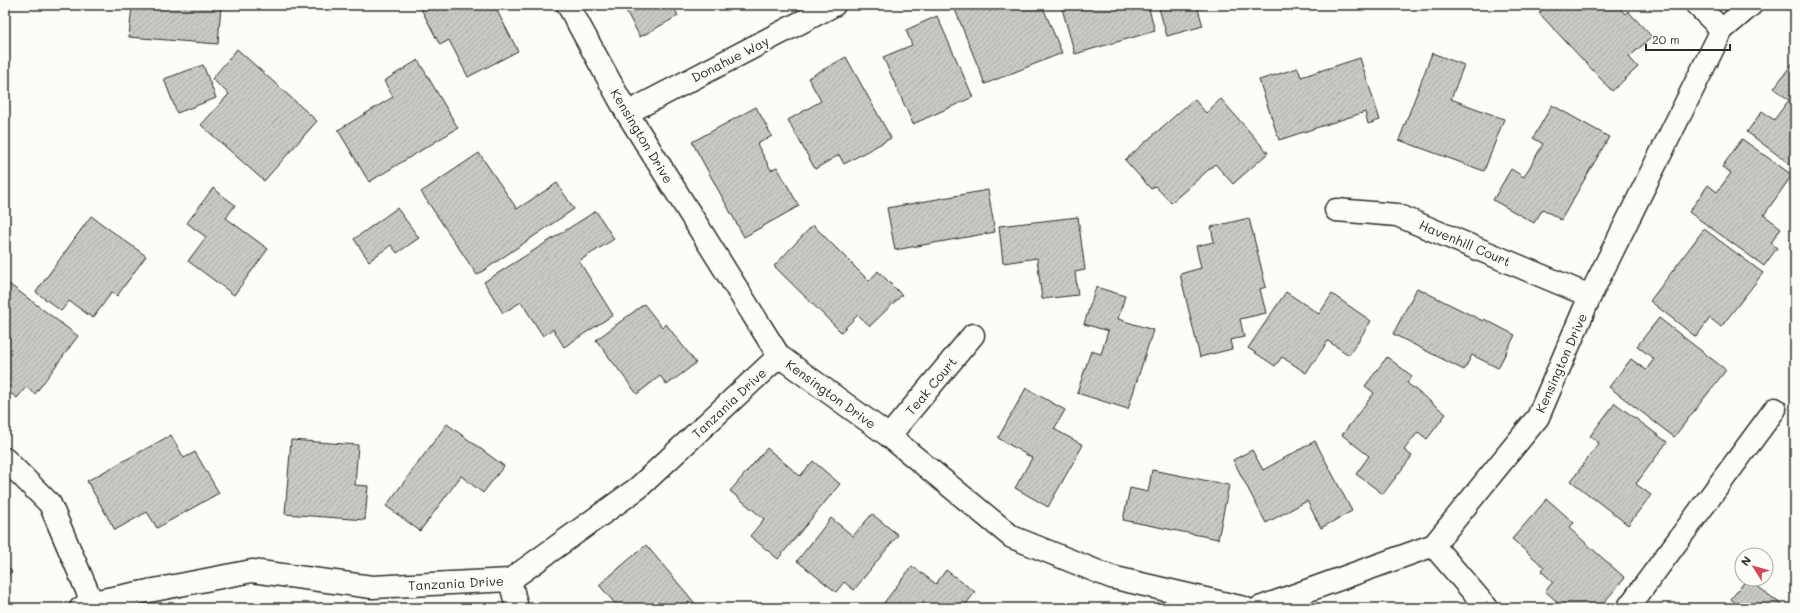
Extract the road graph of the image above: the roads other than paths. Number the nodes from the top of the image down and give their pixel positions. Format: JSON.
{"nodes":[{"id":1,"x":568,"y":5,"type":"edge"},
{"id":2,"x":834,"y":5,"type":"edge"},
{"id":3,"x":1697,"y":5,"type":"edge"},
{"id":4,"x":1751,"y":5,"type":"edge"},
{"id":5,"x":1722,"y":30,"type":"junction"},
{"id":6,"x":627,"y":113,"type":"junction"},
{"id":7,"x":1336,"y":210,"type":"dead end"},
{"id":8,"x":1590,"y":296,"type":"junction"},
{"id":9,"x":973,"y":335,"type":"dead end"},
{"id":10,"x":779,"y":356,"type":"junction"},
{"id":11,"x":1775,"y":409,"type":"dead end"},
{"id":12,"x":890,"y":436,"type":"junction"},
{"id":13,"x":5,"y":459,"type":"edge"},
{"id":14,"x":1433,"y":545,"type":"junction"},
{"id":15,"x":510,"y":580,"type":"junction"},
{"id":16,"x":86,"y":605,"type":"edge"},
{"id":17,"x":517,"y":608,"type":"edge"},
{"id":18,"x":1244,"y":608,"type":"edge"},
{"id":19,"x":1259,"y":608,"type":"edge"},
{"id":20,"x":1487,"y":608,"type":"edge"},
{"id":21,"x":1628,"y":608,"type":"edge"}],
"edges":[{"from":1,"to":6,"type":"street","name":"Kensington Drive"},
{"from":2,"to":6,"type":"street","name":"Donahue Way"},
{"from":3,"to":5,"type":"street"},
{"from":4,"to":5,"type":"street","name":"Kensington Drive"},
{"from":5,"to":8,"type":"street","name":"Kensington Drive"},
{"from":6,"to":10,"type":"street","name":"Kensington Drive"},
{"from":7,"to":8,"type":"street","name":"Havenhill Court"},
{"from":8,"to":14,"type":"street","name":"Kensington Drive"},
{"from":9,"to":12,"type":"street","name":"Teak Court"},
{"from":10,"to":12,"type":"street","name":"Kensington Drive"},
{"from":10,"to":15,"type":"street","name":"Tanzania Drive"},
{"from":11,"to":21,"type":"street"},
{"from":12,"to":18,"type":"street","name":"Kensington Drive"},
{"from":13,"to":16,"type":"street"},
{"from":14,"to":19,"type":"street"},
{"from":14,"to":20,"type":"street"},
{"from":15,"to":16,"type":"street","name":"Tanzania Drive"},
{"from":15,"to":17,"type":"street"}]}
